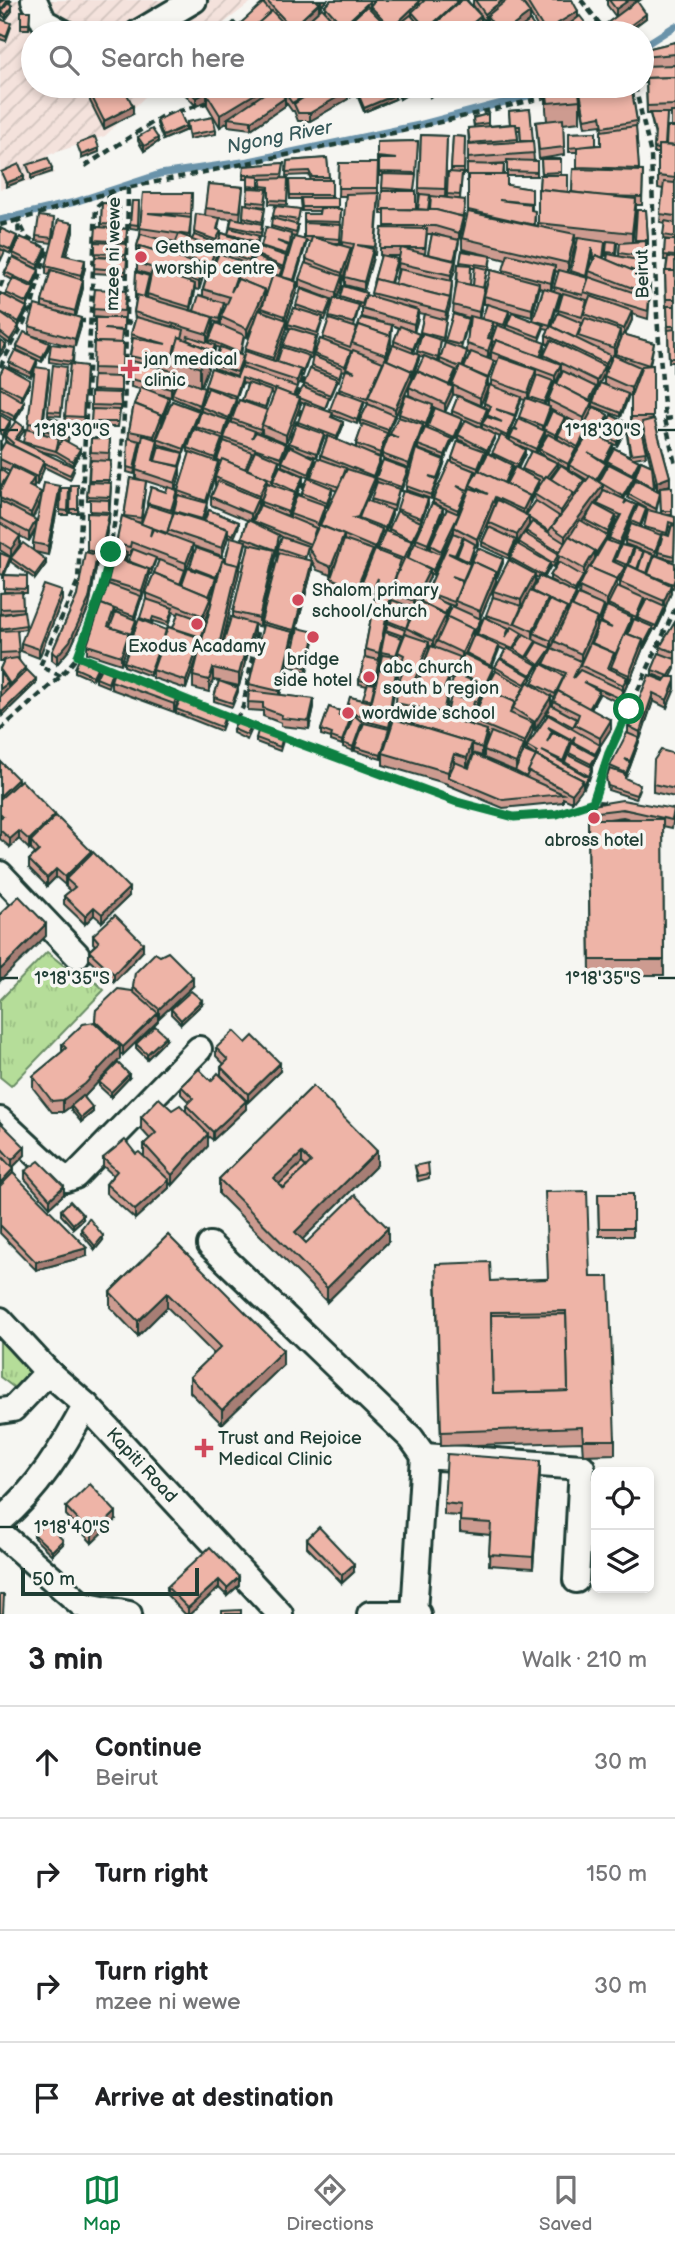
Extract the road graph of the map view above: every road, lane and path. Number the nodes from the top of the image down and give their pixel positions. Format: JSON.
{"nodes":[{"id":1,"x":33,"y":0,"type":"edge"},
{"id":2,"x":194,"y":0,"type":"edge"},
{"id":3,"x":581,"y":0,"type":"edge"},
{"id":4,"x":44,"y":21,"type":"edge"},
{"id":5,"x":158,"y":21,"type":"edge"},
{"id":6,"x":598,"y":21,"type":"edge"},
{"id":7,"x":540,"y":98,"type":"edge"},
{"id":8,"x":638,"y":98,"type":"edge"},
{"id":9,"x":215,"y":99,"type":"edge"},
{"id":10,"x":85,"y":166,"type":"dead end"},
{"id":11,"x":128,"y":187,"type":"junction"},
{"id":12,"x":117,"y":190,"type":"junction"},
{"id":13,"x":18,"y":220,"type":"junction"},
{"id":14,"x":0,"y":225,"type":"edge"},
{"id":15,"x":0,"y":287,"type":"edge"},
{"id":16,"x":31,"y":309,"type":"junction"},
{"id":17,"x":43,"y":313,"type":"edge"},
{"id":18,"x":90,"y":321,"type":"junction"},
{"id":19,"x":117,"y":321,"type":"edge"},
{"id":20,"x":65,"y":322,"type":"edge"},
{"id":21,"x":105,"y":322,"type":"edge"},
{"id":22,"x":125,"y":322,"type":"junction"},
{"id":23,"x":152,"y":328,"type":"edge"},
{"id":24,"x":0,"y":367,"type":"edge"},
{"id":25,"x":293,"y":374,"type":"edge"},
{"id":26,"x":675,"y":418,"type":"edge"},
{"id":27,"x":665,"y":419,"type":"junction"},
{"id":28,"x":675,"y":464,"type":"edge"},
{"id":29,"x":292,"y":508,"type":"edge"},
{"id":30,"x":282,"y":540,"type":"edge"},
{"id":31,"x":675,"y":609,"type":"edge"},
{"id":32,"x":78,"y":656,"type":"junction"},
{"id":33,"x":61,"y":676,"type":"junction"},
{"id":34,"x":123,"y":676,"type":"edge"},
{"id":35,"x":213,"y":711,"type":"edge"},
{"id":36,"x":236,"y":720,"type":"junction"},
{"id":37,"x":0,"y":730,"type":"edge"},
{"id":38,"x":593,"y":802,"type":"junction"},
{"id":39,"x":619,"y":804,"type":"edge"},
{"id":40,"x":3,"y":882,"type":"edge"},
{"id":41,"x":78,"y":955,"type":"dead end"},
{"id":42,"x":199,"y":1049,"type":"dead end"},
{"id":43,"x":0,"y":1120,"type":"edge"},
{"id":44,"x":210,"y":1245,"type":"dead end"},
{"id":45,"x":0,"y":1320,"type":"edge"},
{"id":46,"x":48,"y":1372,"type":"junction"},
{"id":47,"x":86,"y":1405,"type":"junction"},
{"id":48,"x":0,"y":1411,"type":"edge"},
{"id":49,"x":424,"y":1456,"type":"junction"},
{"id":50,"x":0,"y":1521,"type":"edge"},
{"id":51,"x":0,"y":1533,"type":"edge"},
{"id":52,"x":576,"y":1580,"type":"dead end"},
{"id":53,"x":129,"y":1614,"type":"edge"},
{"id":54,"x":280,"y":1614,"type":"edge"},
{"id":55,"x":370,"y":1614,"type":"edge"},
{"id":56,"x":416,"y":1614,"type":"edge"}],
"edges":[{"from":1,"to":4,"type":"street"},
{"from":2,"to":5,"type":"street"},
{"from":3,"to":6,"type":"path"},
{"from":7,"to":11,"type":"path"},
{"from":8,"to":27,"type":"path","name":"Beirut"},
{"from":9,"to":10,"type":"path"},
{"from":11,"to":12,"type":"path"},
{"from":11,"to":22,"type":"path","name":"mzee ni wewe"},
{"from":12,"to":13,"type":"path"},
{"from":12,"to":18,"type":"path"},
{"from":13,"to":14,"type":"path"},
{"from":13,"to":15,"type":"path"},
{"from":13,"to":16,"type":"path"},
{"from":16,"to":17,"type":"path"},
{"from":16,"to":24,"type":"path"},
{"from":18,"to":20,"type":"path"},
{"from":18,"to":21,"type":"path"},
{"from":18,"to":33,"type":"path"},
{"from":19,"to":22,"type":"path","name":"mzee ni wewe"},
{"from":22,"to":23,"type":"path"},
{"from":22,"to":32,"type":"path","name":"mzee ni wewe"},
{"from":25,"to":29,"type":"path"},
{"from":26,"to":27,"type":"path"},
{"from":27,"to":28,"type":"path","name":"Beirut"},
{"from":30,"to":36,"type":"path"},
{"from":31,"to":38,"type":"path"},
{"from":32,"to":33,"type":"path"},
{"from":32,"to":34,"type":"path"},
{"from":33,"to":37,"type":"path"},
{"from":35,"to":36,"type":"path"},
{"from":36,"to":38,"type":"path"},
{"from":38,"to":39,"type":"path"},
{"from":40,"to":41,"type":"street"},
{"from":42,"to":43,"type":"street"},
{"from":44,"to":49,"type":"street"},
{"from":45,"to":46,"type":"street","name":"Kapiti Road"},
{"from":46,"to":47,"type":"street","name":"Kapiti Road"},
{"from":46,"to":48,"type":"street"},
{"from":47,"to":50,"type":"street"},
{"from":47,"to":54,"type":"street","name":"Kapiti Road"},
{"from":49,"to":52,"type":"street"},
{"from":49,"to":56,"type":"street"},
{"from":51,"to":53,"type":"street"},
{"from":55,"to":56,"type":"street"}]}
